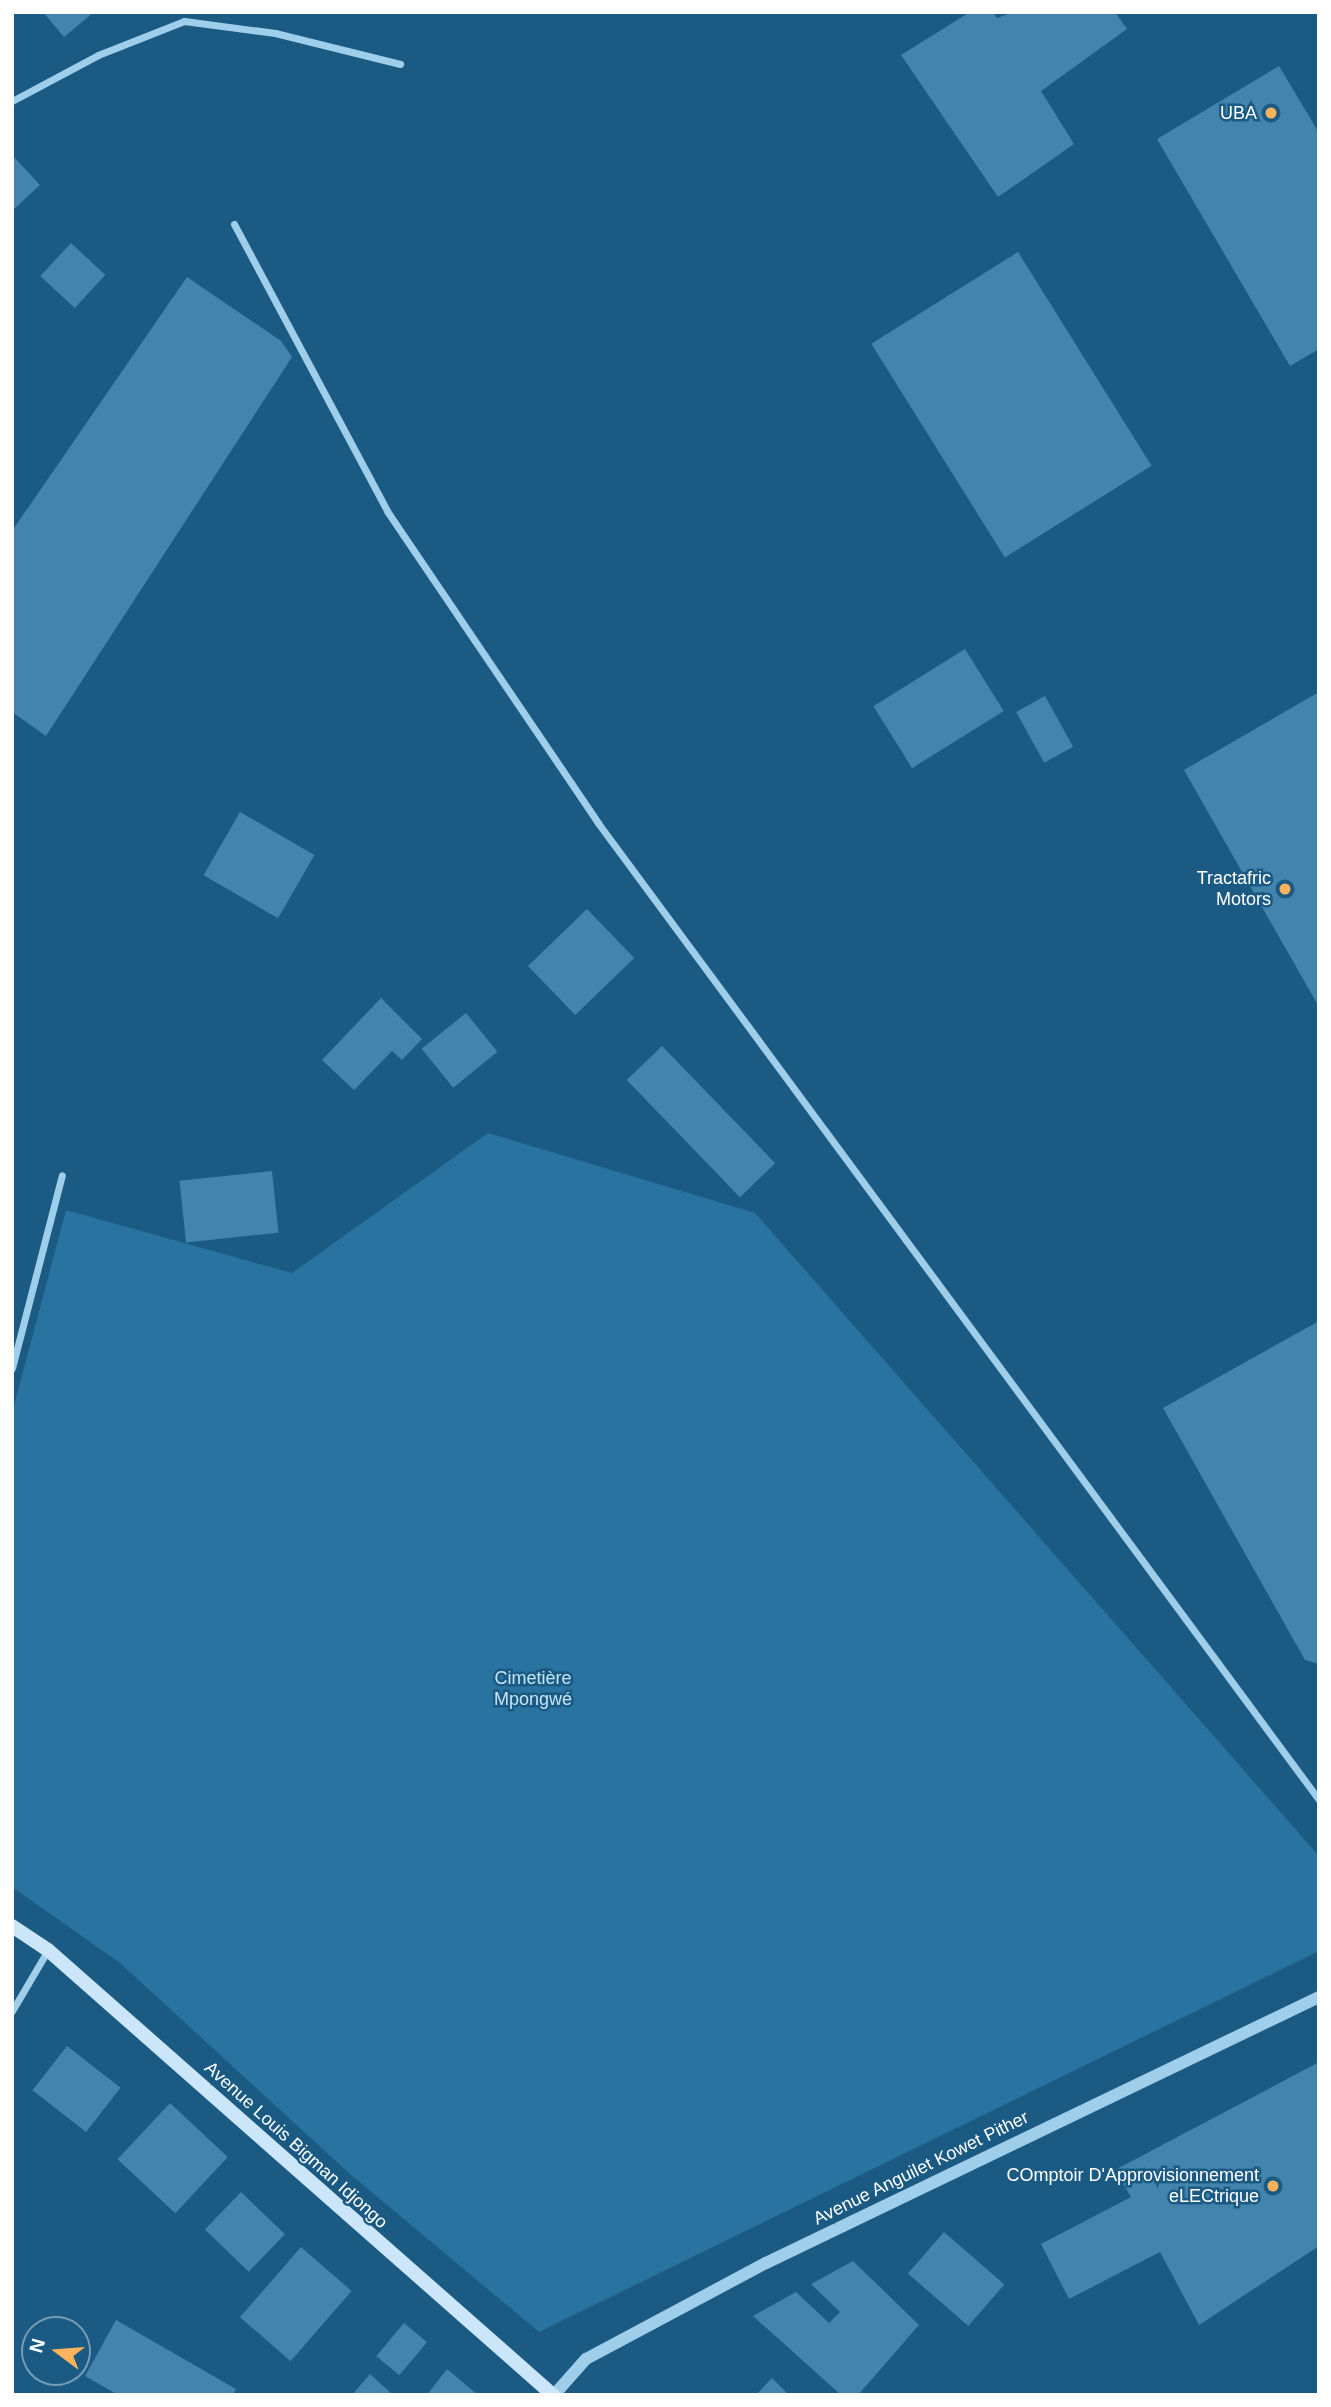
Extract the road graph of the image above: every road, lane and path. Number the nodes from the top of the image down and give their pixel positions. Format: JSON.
{"nodes":[{"id":1,"x":400,"y":64,"type":"dead end"},
{"id":2,"x":12,"y":101,"type":"edge"},
{"id":3,"x":234,"y":224,"type":"dead end"},
{"id":4,"x":62,"y":1175,"type":"dead end"},
{"id":5,"x":12,"y":1368,"type":"edge"},
{"id":6,"x":1319,"y":1800,"type":"edge"},
{"id":7,"x":12,"y":1926,"type":"edge"},
{"id":8,"x":48,"y":1950,"type":"junction"},
{"id":9,"x":1319,"y":1997,"type":"edge"},
{"id":10,"x":12,"y":2011,"type":"edge"},
{"id":11,"x":554,"y":2395,"type":"edge"}],
"edges":[{"from":1,"to":2,"type":"street"},
{"from":3,"to":6,"type":"street"},
{"from":4,"to":5,"type":"street"},
{"from":7,"to":8,"type":"main road","name":"Avenue Louis Bigman Idjongo"},
{"from":8,"to":10,"type":"street"},
{"from":8,"to":11,"type":"main road","name":"Avenue Louis Bigman Idjongo"},
{"from":9,"to":11,"type":"street","name":"Avenue Anguilet Kowet Pither"}]}
